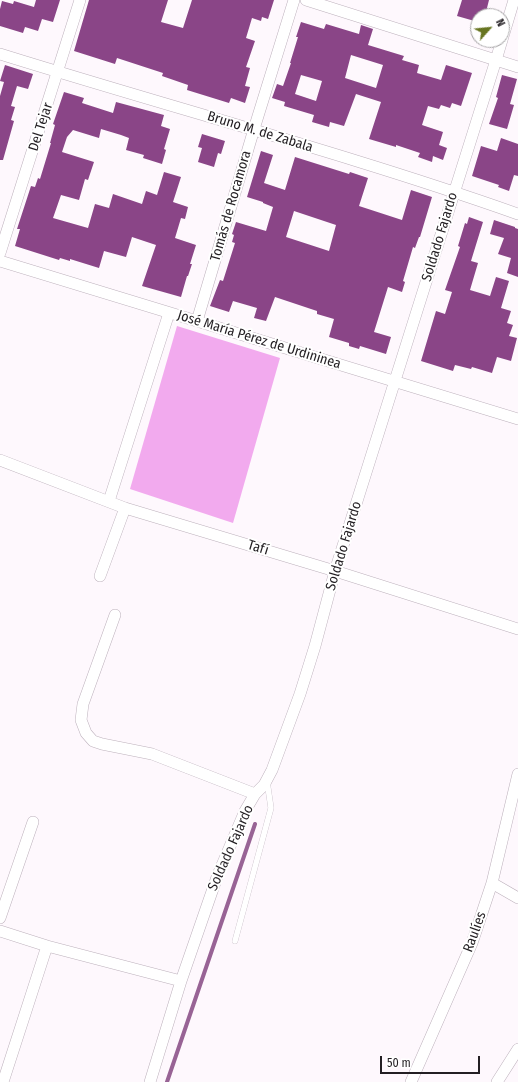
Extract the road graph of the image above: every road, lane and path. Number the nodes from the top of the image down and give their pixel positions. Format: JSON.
{"nodes":[{"id":1,"x":80,"y":0,"type":"edge"},
{"id":2,"x":294,"y":0,"type":"edge"},
{"id":3,"x":306,"y":0,"type":"edge"},
{"id":4,"x":514,"y":0,"type":"edge"},
{"id":5,"x":0,"y":54,"type":"edge"},
{"id":6,"x":496,"y":60,"type":"junction"},
{"id":7,"x":518,"y":67,"type":"edge"},
{"id":8,"x":58,"y":72,"type":"junction"},
{"id":9,"x":254,"y":129,"type":"junction"},
{"id":10,"x":454,"y":192,"type":"junction"},
{"id":11,"x":518,"y":214,"type":"edge"},
{"id":12,"x":0,"y":253,"type":"edge"},
{"id":13,"x":0,"y":261,"type":"edge"},
{"id":14,"x":170,"y":314,"type":"junction"},
{"id":15,"x":197,"y":321,"type":"junction"},
{"id":16,"x":395,"y":382,"type":"junction"},
{"id":17,"x":518,"y":419,"type":"edge"},
{"id":18,"x":0,"y":460,"type":"edge"},
{"id":19,"x":109,"y":501,"type":"junction"},
{"id":20,"x":125,"y":508,"type":"junction"},
{"id":21,"x":335,"y":571,"type":"junction"},
{"id":22,"x":100,"y":576,"type":"dead end"},
{"id":23,"x":115,"y":615,"type":"dead end"},
{"id":24,"x":518,"y":629,"type":"edge"},
{"id":25,"x":518,"y":774,"type":"edge"},
{"id":26,"x":267,"y":779,"type":"junction"},
{"id":27,"x":255,"y":794,"type":"junction"},
{"id":28,"x":33,"y":822,"type":"dead end"},
{"id":29,"x":492,"y":883,"type":"junction"},
{"id":30,"x":518,"y":898,"type":"edge"},
{"id":31,"x":0,"y":918,"type":"edge"},
{"id":32,"x":0,"y":931,"type":"edge"},
{"id":33,"x":235,"y":942,"type":"dead end"},
{"id":34,"x":47,"y":946,"type":"junction"},
{"id":35,"x":181,"y":981,"type":"junction"},
{"id":36,"x":518,"y":1049,"type":"edge"},
{"id":37,"x":3,"y":1082,"type":"edge"},
{"id":38,"x":150,"y":1082,"type":"edge"},
{"id":39,"x":411,"y":1082,"type":"edge"},
{"id":40,"x":497,"y":1082,"type":"edge"}],
"edges":[{"from":1,"to":8,"type":"street","name":"Del Tejar"},
{"from":2,"to":9,"type":"street","name":"Tomás de Rocamora"},
{"from":3,"to":6,"type":"street"},
{"from":4,"to":6,"type":"street","name":"Soldado Fajardo"},
{"from":5,"to":8,"type":"street","name":"Bruno M. de Zabala"},
{"from":6,"to":7,"type":"street"},
{"from":6,"to":10,"type":"street","name":"Soldado Fajardo"},
{"from":8,"to":9,"type":"street","name":"Bruno M. de Zabala"},
{"from":8,"to":12,"type":"street","name":"Del Tejar"},
{"from":9,"to":10,"type":"street","name":"Bruno M. de Zabala"},
{"from":9,"to":15,"type":"street","name":"Tomás de Rocamora"},
{"from":10,"to":11,"type":"street","name":"Bruno M. de Zabala"},
{"from":10,"to":16,"type":"street","name":"Soldado Fajardo"},
{"from":13,"to":14,"type":"street","name":"José María Pérez de Urdininea"},
{"from":14,"to":15,"type":"street","name":"José María Pérez de Urdininea"},
{"from":14,"to":19,"type":"street"},
{"from":15,"to":16,"type":"street","name":"José María Pérez de Urdininea"},
{"from":16,"to":17,"type":"street","name":"José María Pérez de Urdininea"},
{"from":16,"to":21,"type":"street","name":"Soldado Fajardo"},
{"from":18,"to":19,"type":"street","name":"Tafí"},
{"from":19,"to":20,"type":"street","name":"Tafí"},
{"from":20,"to":21,"type":"street","name":"Tafí"},
{"from":20,"to":22,"type":"street"},
{"from":21,"to":24,"type":"street","name":"Tafí"},
{"from":21,"to":26,"type":"street","name":"Soldado Fajardo"},
{"from":23,"to":27,"type":"street"},
{"from":25,"to":29,"type":"street","name":"Raulíes"},
{"from":26,"to":27,"type":"street","name":"Soldado Fajardo"},
{"from":26,"to":33,"type":"lane"},
{"from":27,"to":35,"type":"street","name":"Soldado Fajardo"},
{"from":28,"to":31,"type":"street"},
{"from":29,"to":30,"type":"street"},
{"from":29,"to":39,"type":"street","name":"Raulíes"},
{"from":32,"to":34,"type":"street"},
{"from":34,"to":35,"type":"street"},
{"from":34,"to":37,"type":"street"},
{"from":35,"to":38,"type":"street","name":"Soldado Fajardo"},
{"from":36,"to":40,"type":"street"}]}
